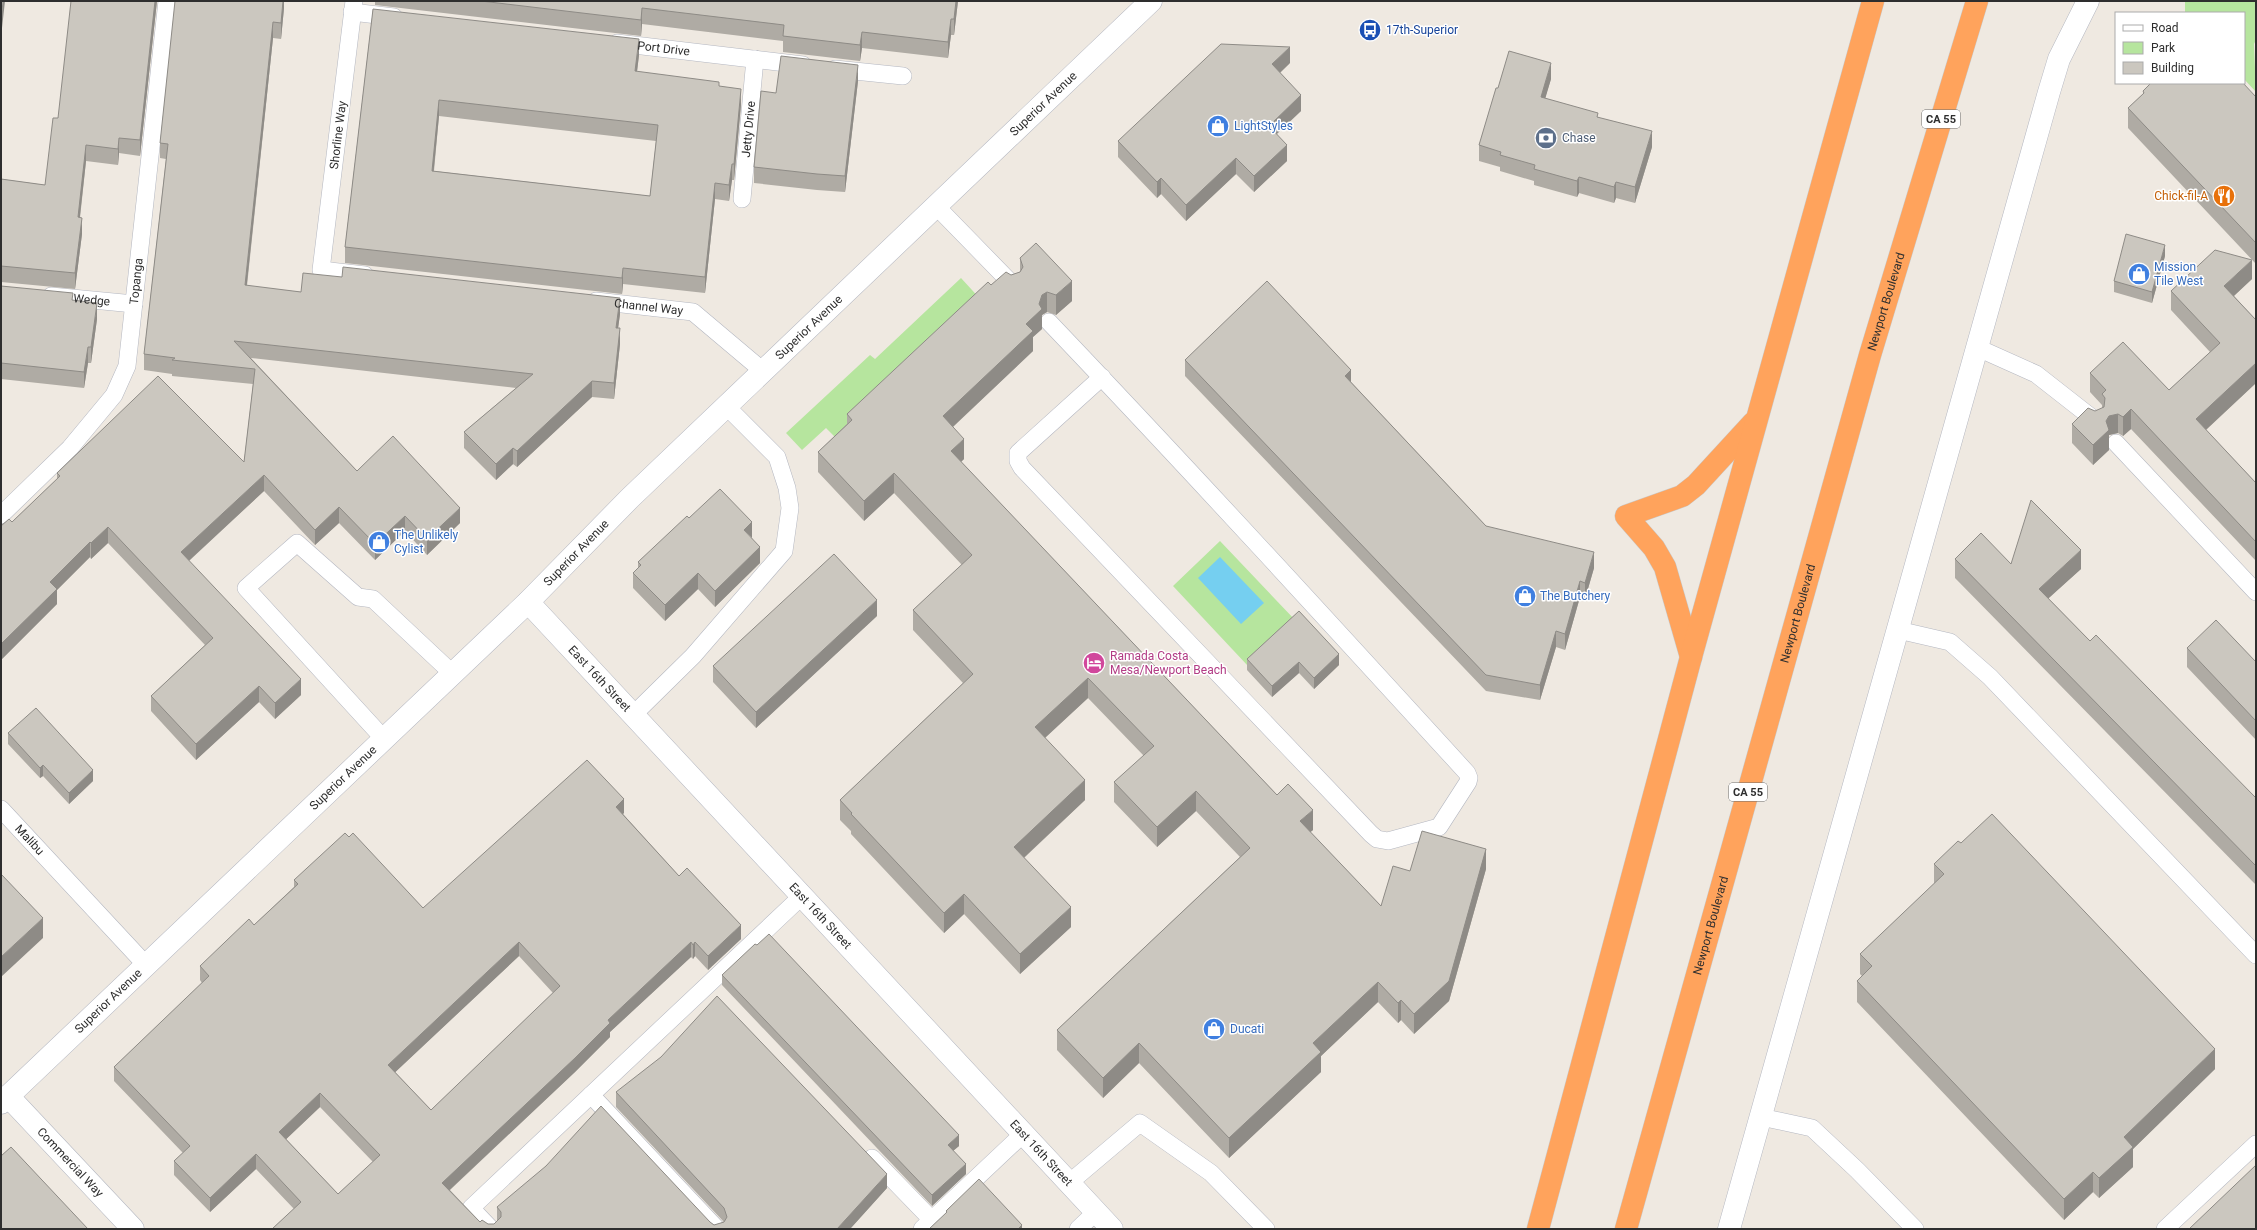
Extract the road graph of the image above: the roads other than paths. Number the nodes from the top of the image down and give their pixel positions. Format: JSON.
{"nodes":[{"id":1,"x":167,"y":1,"type":"edge"},
{"id":2,"x":1151,"y":1,"type":"edge"},
{"id":3,"x":1873,"y":1,"type":"edge"},
{"id":4,"x":1977,"y":1,"type":"edge"},
{"id":5,"x":2088,"y":1,"type":"edge"},
{"id":6,"x":353,"y":7,"type":"edge"},
{"id":7,"x":408,"y":19,"type":"edge"},
{"id":8,"x":605,"y":42,"type":"edge"},
{"id":9,"x":755,"y":59,"type":"junction"},
{"id":10,"x":903,"y":76,"type":"dead end"},
{"id":11,"x":742,"y":199,"type":"dead end"},
{"id":12,"x":936,"y":206,"type":"junction"},
{"id":13,"x":385,"y":277,"type":"edge"},
{"id":14,"x":1013,"y":285,"type":"edge"},
{"id":15,"x":32,"y":294,"type":"edge"},
{"id":16,"x":582,"y":299,"type":"edge"},
{"id":17,"x":134,"y":304,"type":"junction"},
{"id":18,"x":1049,"y":322,"type":"edge"},
{"id":19,"x":1978,"y":348,"type":"junction"},
{"id":20,"x":763,"y":371,"type":"junction"},
{"id":21,"x":1102,"y":377,"type":"junction"},
{"id":22,"x":726,"y":406,"type":"junction"},
{"id":23,"x":1755,"y":421,"type":"junction"},
{"id":24,"x":2096,"y":421,"type":"edge"},
{"id":25,"x":2116,"y":442,"type":"edge"},
{"id":26,"x":1,"y":515,"type":"edge"},
{"id":27,"x":2256,"y":592,"type":"edge"},
{"id":28,"x":528,"y":602,"type":"junction"},
{"id":29,"x":1898,"y":630,"type":"junction"},
{"id":30,"x":1691,"y":657,"type":"junction"},
{"id":31,"x":453,"y":674,"type":"junction"},
{"id":32,"x":633,"y":715,"type":"junction"},
{"id":33,"x":384,"y":739,"type":"junction"},
{"id":34,"x":1,"y":809,"type":"edge"},
{"id":35,"x":802,"y":896,"type":"junction"},
{"id":36,"x":2256,"y":955,"type":"edge"},
{"id":37,"x":146,"y":965,"type":"junction"},
{"id":38,"x":591,"y":1095,"type":"junction"},
{"id":39,"x":4,"y":1099,"type":"edge"},
{"id":40,"x":1761,"y":1117,"type":"junction"},
{"id":41,"x":1023,"y":1134,"type":"junction"},
{"id":42,"x":2256,"y":1144,"type":"edge"},
{"id":43,"x":860,"y":1146,"type":"edge"},
{"id":44,"x":1069,"y":1183,"type":"junction"},
{"id":45,"x":1096,"y":1212,"type":"junction"},
{"id":46,"x":927,"y":1225,"type":"edge"},
{"id":47,"x":133,"y":1229,"type":"edge"},
{"id":48,"x":491,"y":1229,"type":"edge"},
{"id":49,"x":717,"y":1229,"type":"edge"},
{"id":50,"x":1078,"y":1229,"type":"edge"},
{"id":51,"x":1112,"y":1229,"type":"edge"},
{"id":52,"x":1266,"y":1229,"type":"edge"},
{"id":53,"x":1538,"y":1229,"type":"edge"},
{"id":54,"x":1626,"y":1229,"type":"edge"},
{"id":55,"x":1729,"y":1229,"type":"edge"},
{"id":56,"x":1914,"y":1229,"type":"edge"},
{"id":57,"x":2165,"y":1229,"type":"edge"}],
"edges":[{"from":1,"to":17,"type":"lane","name":"Topanga"},
{"from":2,"to":12,"type":"street","name":"Superior Avenue"},
{"from":3,"to":23,"type":"highway"},
{"from":4,"to":54,"type":"highway","name":"Newport Boulevard","number":"CA 55"},
{"from":5,"to":19,"type":"street"},
{"from":6,"to":7,"type":"lane"},
{"from":6,"to":13,"type":"lane","name":"Shorline Way"},
{"from":8,"to":9,"type":"lane","name":"Port Drive"},
{"from":9,"to":10,"type":"lane","name":"Port Drive"},
{"from":9,"to":11,"type":"lane","name":"Jetty Drive"},
{"from":12,"to":14,"type":"lane"},
{"from":12,"to":20,"type":"street","name":"Superior Avenue"},
{"from":15,"to":17,"type":"lane","name":"Wedge"},
{"from":16,"to":20,"type":"lane","name":"Channel Way"},
{"from":17,"to":26,"type":"lane","name":"Topanga"},
{"from":18,"to":21,"type":"lane"},
{"from":19,"to":24,"type":"lane"},
{"from":19,"to":29,"type":"street"},
{"from":20,"to":22,"type":"street","name":"Superior Avenue"},
{"from":21,"to":21,"type":"lane"},
{"from":22,"to":28,"type":"street","name":"Superior Avenue"},
{"from":22,"to":32,"type":"lane"},
{"from":23,"to":30,"type":"highway"},
{"from":23,"to":30,"type":"highway"},
{"from":25,"to":27,"type":"lane"},
{"from":28,"to":31,"type":"street","name":"Superior Avenue"},
{"from":28,"to":32,"type":"street","name":"East 16th Street"},
{"from":29,"to":36,"type":"lane"},
{"from":29,"to":40,"type":"street"},
{"from":30,"to":53,"type":"highway"},
{"from":31,"to":33,"type":"street","name":"Superior Avenue"},
{"from":31,"to":33,"type":"lane"},
{"from":32,"to":35,"type":"street","name":"East 16th Street"},
{"from":33,"to":37,"type":"street","name":"Superior Avenue"},
{"from":34,"to":37,"type":"lane","name":"Malibu"},
{"from":35,"to":38,"type":"lane"},
{"from":35,"to":41,"type":"street","name":"East 16th Street"},
{"from":37,"to":39,"type":"street","name":"Superior Avenue"},
{"from":38,"to":48,"type":"lane"},
{"from":38,"to":49,"type":"lane"},
{"from":39,"to":47,"type":"street","name":"Commercial Way"},
{"from":40,"to":55,"type":"street"},
{"from":40,"to":56,"type":"lane"},
{"from":41,"to":44,"type":"street","name":"East 16th Street"},
{"from":41,"to":46,"type":"lane"},
{"from":42,"to":57,"type":"lane"},
{"from":43,"to":46,"type":"lane"},
{"from":44,"to":45,"type":"street","name":"East 16th Street"},
{"from":44,"to":52,"type":"lane"},
{"from":45,"to":50,"type":"lane"},
{"from":45,"to":51,"type":"street","name":"East 16th Street"}]}
